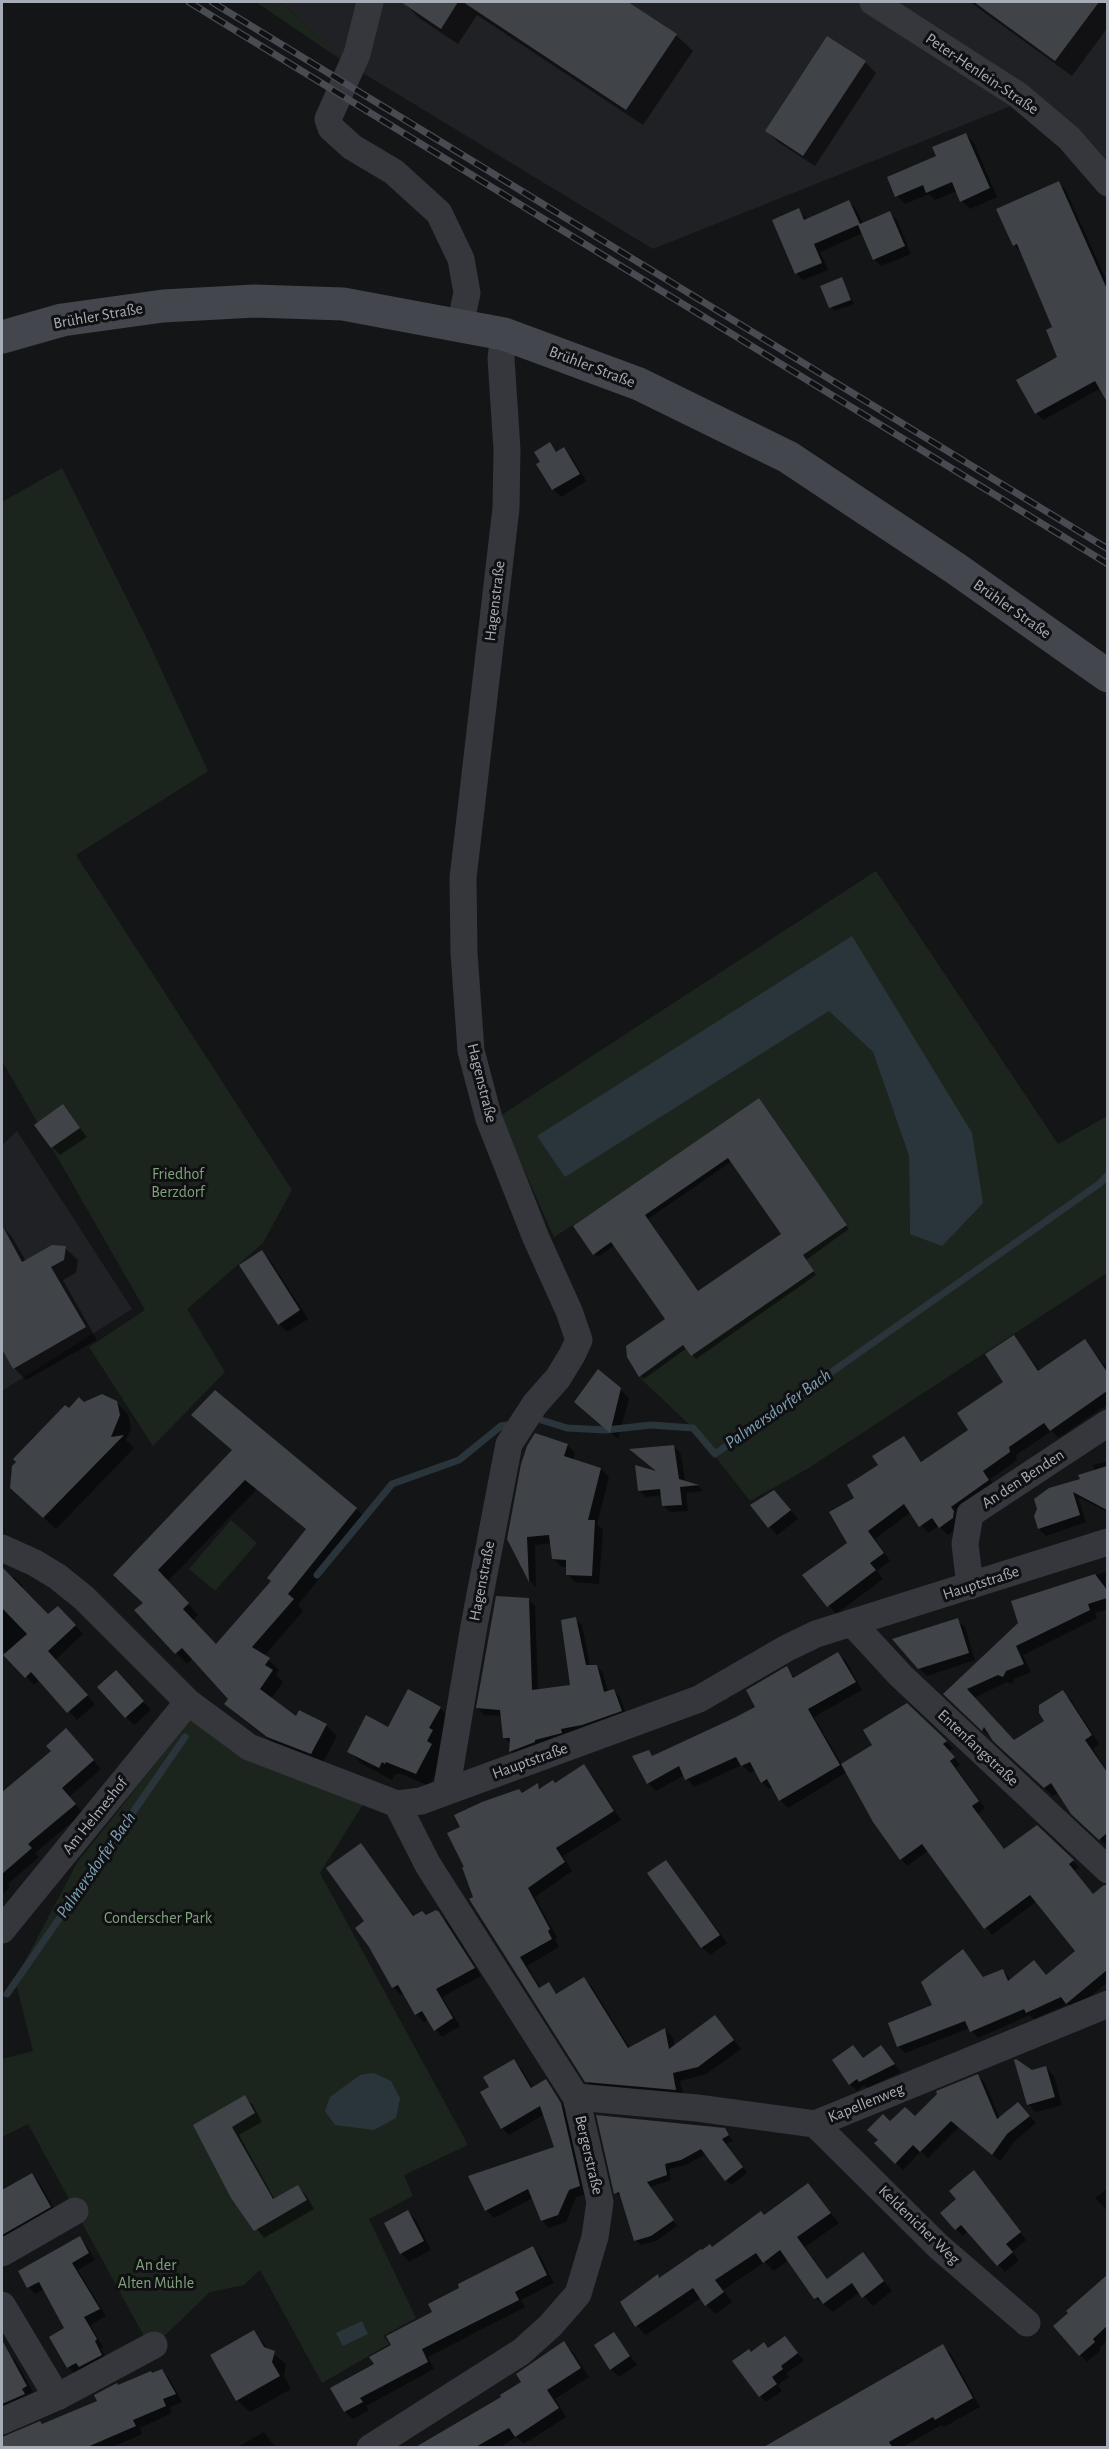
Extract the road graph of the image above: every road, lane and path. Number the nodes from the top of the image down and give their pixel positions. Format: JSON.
{"nodes":[{"id":1,"x":370,"y":2,"type":"edge"},
{"id":2,"x":873,"y":2,"type":"edge"},
{"id":3,"x":1107,"y":183,"type":"edge"},
{"id":4,"x":460,"y":325,"type":"junction"},
{"id":5,"x":504,"y":334,"type":"junction"},
{"id":6,"x":2,"y":337,"type":"edge"},
{"id":7,"x":1107,"y":676,"type":"edge"},
{"id":8,"x":1107,"y":1423,"type":"edge"},
{"id":9,"x":1107,"y":1542,"type":"edge"},
{"id":10,"x":2,"y":1548,"type":"edge"},
{"id":11,"x":970,"y":1586,"type":"junction"},
{"id":12,"x":852,"y":1623,"type":"junction"},
{"id":13,"x":188,"y":1702,"type":"junction"},
{"id":14,"x":446,"y":1791,"type":"junction"},
{"id":15,"x":397,"y":1804,"type":"junction"},
{"id":16,"x":1107,"y":1870,"type":"edge"},
{"id":17,"x":2,"y":1930,"type":"edge"},
{"id":18,"x":1107,"y":2004,"type":"edge"},
{"id":19,"x":576,"y":2097,"type":"junction"},
{"id":20,"x":815,"y":2124,"type":"junction"},
{"id":21,"x":75,"y":2211,"type":"dead end"},
{"id":22,"x":2,"y":2253,"type":"edge"},
{"id":23,"x":2,"y":2305,"type":"edge"},
{"id":24,"x":1027,"y":2323,"type":"dead end"},
{"id":25,"x":154,"y":2345,"type":"dead end"},
{"id":26,"x":57,"y":2397,"type":"junction"},
{"id":27,"x":2,"y":2421,"type":"edge"},
{"id":28,"x":370,"y":2448,"type":"edge"}],
"edges":[{"from":1,"to":4,"type":"street"},
{"from":2,"to":3,"type":"street","name":"Peter-Henlein-Straße"},
{"from":4,"to":5,"type":"main road","name":"Brühler Straße"},
{"from":4,"to":6,"type":"main road","name":"Brühler Straße"},
{"from":5,"to":7,"type":"main road","name":"Brühler Straße"},
{"from":5,"to":14,"type":"street","name":"Hagenstraße"},
{"from":8,"to":11,"type":"street","name":"An den Benden"},
{"from":9,"to":11,"type":"street","name":"Hauptstraße"},
{"from":10,"to":13,"type":"street"},
{"from":11,"to":12,"type":"street","name":"Hauptstraße"},
{"from":12,"to":14,"type":"street","name":"Hauptstraße"},
{"from":12,"to":16,"type":"street","name":"Entenfangstraße"},
{"from":13,"to":15,"type":"street"},
{"from":13,"to":17,"type":"street","name":"Am Helmeshof"},
{"from":14,"to":15,"type":"street","name":"Hauptstraße"},
{"from":15,"to":19,"type":"street","name":"Bergerstraße"},
{"from":18,"to":20,"type":"street","name":"Kapellenweg"},
{"from":19,"to":20,"type":"street","name":"Kapellenweg"},
{"from":19,"to":28,"type":"street","name":"Bergerstraße"},
{"from":20,"to":24,"type":"street","name":"Keldenicher Weg"},
{"from":21,"to":22,"type":"street"},
{"from":23,"to":26,"type":"street"},
{"from":25,"to":26,"type":"street"},
{"from":26,"to":27,"type":"street"}]}
